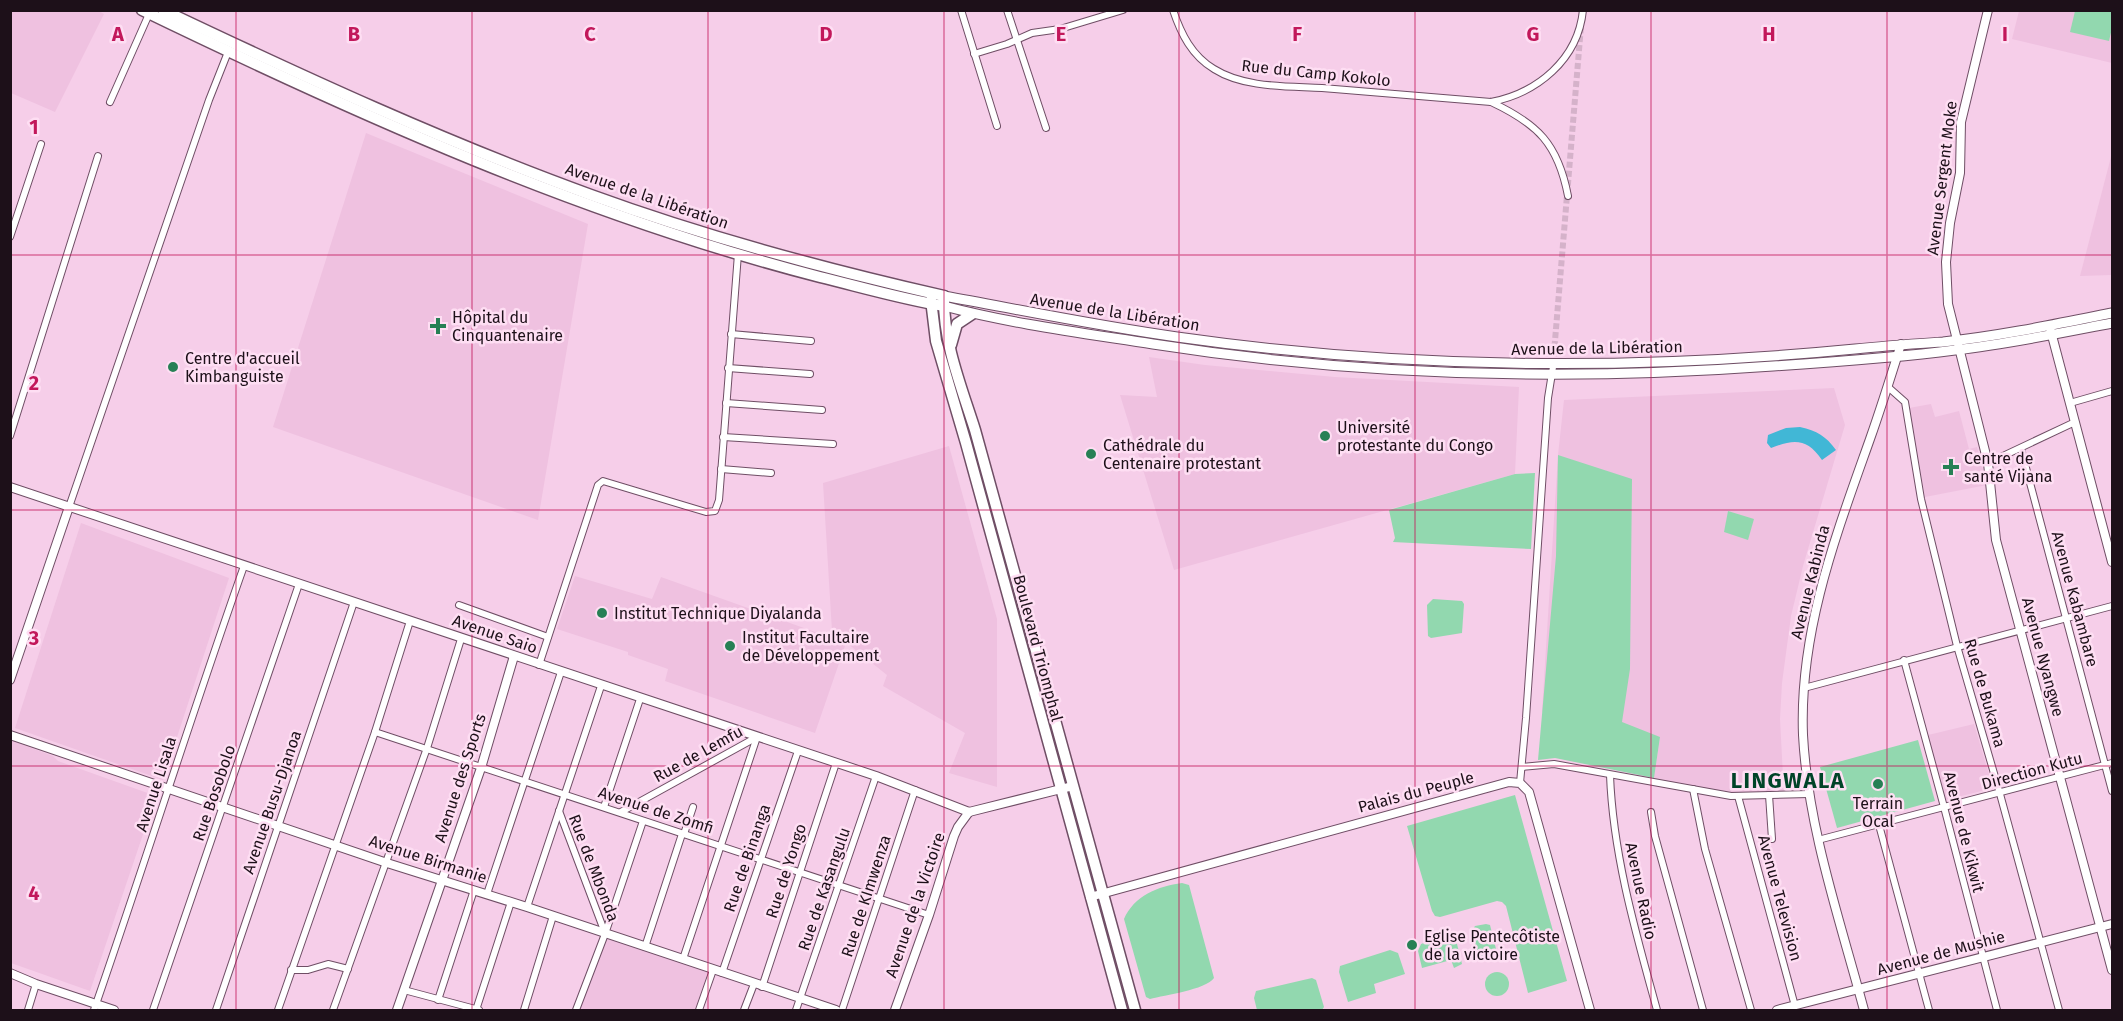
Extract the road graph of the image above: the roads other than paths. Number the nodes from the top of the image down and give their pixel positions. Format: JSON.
{"nodes":[{"id":1,"x":163,"y":10,"type":"edge"},
{"id":2,"x":961,"y":10,"type":"edge"},
{"id":3,"x":1007,"y":10,"type":"edge"},
{"id":4,"x":1123,"y":10,"type":"edge"},
{"id":5,"x":1173,"y":10,"type":"edge"},
{"id":6,"x":1583,"y":10,"type":"edge"},
{"id":7,"x":1988,"y":10,"type":"edge"},
{"id":8,"x":145,"y":12,"type":"edge"},
{"id":9,"x":1017,"y":39,"type":"junction"},
{"id":10,"x":228,"y":52,"type":"junction"},
{"id":11,"x":974,"y":54,"type":"junction"},
{"id":12,"x":110,"y":102,"type":"dead end"},
{"id":13,"x":1491,"y":102,"type":"junction"},
{"id":14,"x":997,"y":126,"type":"dead end"},
{"id":15,"x":1046,"y":128,"type":"dead end"},
{"id":16,"x":41,"y":144,"type":"dead end"},
{"id":17,"x":98,"y":156,"type":"dead end"},
{"id":18,"x":1568,"y":196,"type":"dead end"},
{"id":19,"x":10,"y":237,"type":"edge"},
{"id":20,"x":738,"y":254,"type":"junction"},
{"id":21,"x":931,"y":299,"type":"junction"},
{"id":22,"x":912,"y":300,"type":"junction"},
{"id":23,"x":944,"y":301,"type":"junction"},
{"id":24,"x":2112,"y":313,"type":"edge"},
{"id":25,"x":972,"y":314,"type":"junction"},
{"id":26,"x":2112,"y":322,"type":"edge"},
{"id":27,"x":2050,"y":330,"type":"junction"},
{"id":28,"x":731,"y":334,"type":"junction"},
{"id":29,"x":936,"y":341,"type":"junction"},
{"id":30,"x":811,"y":342,"type":"dead end"},
{"id":31,"x":1901,"y":344,"type":"junction"},
{"id":32,"x":1957,"y":345,"type":"junction"},
{"id":33,"x":951,"y":351,"type":"junction"},
{"id":34,"x":1898,"y":357,"type":"junction"},
{"id":35,"x":728,"y":368,"type":"junction"},
{"id":36,"x":1553,"y":371,"type":"junction"},
{"id":37,"x":810,"y":374,"type":"dead end"},
{"id":38,"x":1888,"y":387,"type":"junction"},
{"id":39,"x":2112,"y":391,"type":"edge"},
{"id":40,"x":726,"y":403,"type":"junction"},
{"id":41,"x":2070,"y":403,"type":"junction"},
{"id":42,"x":822,"y":410,"type":"dead end"},
{"id":43,"x":2075,"y":422,"type":"junction"},
{"id":44,"x":10,"y":436,"type":"edge"},
{"id":45,"x":723,"y":436,"type":"junction"},
{"id":46,"x":833,"y":444,"type":"dead end"},
{"id":47,"x":2021,"y":449,"type":"junction"},
{"id":48,"x":1988,"y":463,"type":"junction"},
{"id":49,"x":721,"y":469,"type":"junction"},
{"id":50,"x":771,"y":473,"type":"dead end"},
{"id":51,"x":11,"y":488,"type":"edge"},
{"id":52,"x":69,"y":507,"type":"junction"},
{"id":53,"x":2112,"y":562,"type":"edge"},
{"id":54,"x":244,"y":566,"type":"junction"},
{"id":55,"x":299,"y":584,"type":"junction"},
{"id":56,"x":354,"y":602,"type":"junction"},
{"id":57,"x":459,"y":605,"type":"dead end"},
{"id":58,"x":2112,"y":606,"type":"edge"},
{"id":59,"x":2066,"y":619,"type":"junction"},
{"id":60,"x":410,"y":621,"type":"junction"},
{"id":61,"x":2020,"y":630,"type":"junction"},
{"id":62,"x":548,"y":636,"type":"junction"},
{"id":63,"x":461,"y":639,"type":"junction"},
{"id":64,"x":1957,"y":646,"type":"junction"},
{"id":65,"x":514,"y":657,"type":"junction"},
{"id":66,"x":1904,"y":660,"type":"junction"},
{"id":67,"x":539,"y":665,"type":"junction"},
{"id":68,"x":561,"y":672,"type":"junction"},
{"id":69,"x":10,"y":680,"type":"edge"},
{"id":70,"x":601,"y":686,"type":"junction"},
{"id":71,"x":1804,"y":688,"type":"junction"},
{"id":72,"x":640,"y":699,"type":"junction"},
{"id":73,"x":375,"y":732,"type":"junction"},
{"id":74,"x":10,"y":735,"type":"edge"},
{"id":75,"x":757,"y":737,"type":"junction"},
{"id":76,"x":427,"y":748,"type":"junction"},
{"id":77,"x":798,"y":751,"type":"junction"},
{"id":78,"x":836,"y":763,"type":"junction"},
{"id":79,"x":2109,"y":764,"type":"edge"},
{"id":80,"x":1522,"y":767,"type":"junction"},
{"id":81,"x":481,"y":768,"type":"junction"},
{"id":82,"x":876,"y":776,"type":"junction"},
{"id":83,"x":1610,"y":776,"type":"junction"},
{"id":84,"x":2060,"y":777,"type":"junction"},
{"id":85,"x":525,"y":782,"type":"junction"},
{"id":86,"x":1520,"y":783,"type":"junction"},
{"id":87,"x":1073,"y":786,"type":"junction"},
{"id":88,"x":169,"y":789,"type":"junction"},
{"id":89,"x":1060,"y":789,"type":"junction"},
{"id":90,"x":1692,"y":789,"type":"junction"},
{"id":91,"x":915,"y":790,"type":"junction"},
{"id":92,"x":2112,"y":791,"type":"edge"},
{"id":93,"x":1809,"y":794,"type":"junction"},
{"id":94,"x":2000,"y":794,"type":"junction"},
{"id":95,"x":564,"y":795,"type":"junction"},
{"id":96,"x":1769,"y":795,"type":"junction"},
{"id":97,"x":1738,"y":796,"type":"junction"},
{"id":98,"x":604,"y":807,"type":"junction"},
{"id":99,"x":693,"y":807,"type":"dead end"},
{"id":100,"x":1944,"y":807,"type":"junction"},
{"id":101,"x":223,"y":808,"type":"junction"},
{"id":102,"x":559,"y":811,"type":"junction"},
{"id":103,"x":621,"y":812,"type":"junction"},
{"id":104,"x":969,"y":812,"type":"junction"},
{"id":105,"x":1652,"y":812,"type":"dead end"},
{"id":106,"x":643,"y":821,"type":"junction"},
{"id":107,"x":1879,"y":825,"type":"junction"},
{"id":108,"x":279,"y":827,"type":"junction"},
{"id":109,"x":683,"y":834,"type":"junction"},
{"id":110,"x":1772,"y":839,"type":"dead end"},
{"id":111,"x":1818,"y":840,"type":"junction"},
{"id":112,"x":335,"y":845,"type":"junction"},
{"id":113,"x":720,"y":846,"type":"junction"},
{"id":114,"x":761,"y":860,"type":"junction"},
{"id":115,"x":387,"y":863,"type":"junction"},
{"id":116,"x":799,"y":873,"type":"junction"},
{"id":117,"x":442,"y":880,"type":"junction"},
{"id":118,"x":839,"y":886,"type":"junction"},
{"id":119,"x":474,"y":890,"type":"junction"},
{"id":120,"x":487,"y":894,"type":"junction"},
{"id":121,"x":1103,"y":894,"type":"junction"},
{"id":122,"x":1090,"y":897,"type":"junction"},
{"id":123,"x":879,"y":900,"type":"junction"},
{"id":124,"x":511,"y":902,"type":"junction"},
{"id":125,"x":527,"y":907,"type":"junction"},
{"id":126,"x":929,"y":915,"type":"junction"},
{"id":127,"x":553,"y":916,"type":"junction"},
{"id":128,"x":2112,"y":924,"type":"edge"},
{"id":129,"x":2101,"y":927,"type":"junction"},
{"id":130,"x":605,"y":934,"type":"junction"},
{"id":131,"x":2040,"y":943,"type":"junction"},
{"id":132,"x":645,"y":947,"type":"junction"},
{"id":133,"x":1982,"y":957,"type":"junction"},
{"id":134,"x":683,"y":959,"type":"junction"},
{"id":135,"x":348,"y":969,"type":"junction"},
{"id":136,"x":291,"y":970,"type":"junction"},
{"id":137,"x":712,"y":970,"type":"junction"},
{"id":138,"x":2112,"y":970,"type":"edge"},
{"id":139,"x":10,"y":973,"type":"edge"},
{"id":140,"x":722,"y":973,"type":"junction"},
{"id":141,"x":1920,"y":973,"type":"junction"},
{"id":142,"x":36,"y":984,"type":"junction"},
{"id":143,"x":758,"y":985,"type":"junction"},
{"id":144,"x":404,"y":990,"type":"junction"},
{"id":145,"x":1858,"y":990,"type":"junction"},
{"id":146,"x":801,"y":999,"type":"junction"},
{"id":147,"x":438,"y":1000,"type":"junction"},
{"id":148,"x":1795,"y":1006,"type":"junction"},
{"id":149,"x":95,"y":1007,"type":"edge"},
{"id":150,"x":1806,"y":1007,"type":"edge"},
{"id":151,"x":478,"y":1010,"type":"edge"},
{"id":152,"x":28,"y":1011,"type":"edge"},
{"id":153,"x":114,"y":1011,"type":"edge"},
{"id":154,"x":153,"y":1011,"type":"edge"},
{"id":155,"x":216,"y":1011,"type":"edge"},
{"id":156,"x":278,"y":1011,"type":"edge"},
{"id":157,"x":333,"y":1011,"type":"edge"},
{"id":158,"x":397,"y":1011,"type":"edge"},
{"id":159,"x":524,"y":1011,"type":"edge"},
{"id":160,"x":576,"y":1011,"type":"edge"},
{"id":161,"x":699,"y":1011,"type":"edge"},
{"id":162,"x":744,"y":1011,"type":"edge"},
{"id":163,"x":796,"y":1011,"type":"edge"},
{"id":164,"x":836,"y":1011,"type":"edge"},
{"id":165,"x":842,"y":1011,"type":"edge"},
{"id":166,"x":895,"y":1011,"type":"edge"},
{"id":167,"x":1122,"y":1011,"type":"edge"},
{"id":168,"x":1135,"y":1011,"type":"edge"},
{"id":169,"x":1590,"y":1011,"type":"edge"},
{"id":170,"x":1657,"y":1011,"type":"edge"},
{"id":171,"x":1703,"y":1011,"type":"edge"},
{"id":172,"x":1751,"y":1011,"type":"edge"},
{"id":173,"x":1777,"y":1011,"type":"edge"},
{"id":174,"x":1864,"y":1011,"type":"edge"},
{"id":175,"x":1929,"y":1011,"type":"edge"},
{"id":176,"x":1997,"y":1011,"type":"edge"},
{"id":177,"x":2059,"y":1011,"type":"edge"}],
"edges":[{"from":1,"to":21,"type":"highway","name":"Avenue de la Libération"},
{"from":2,"to":11,"type":"street"},
{"from":3,"to":9,"type":"street"},
{"from":4,"to":9,"type":"street"},
{"from":5,"to":13,"type":"street","name":"Rue du Camp Kokolo"},
{"from":6,"to":13,"type":"street","name":"Rue du Camp Kokolo"},
{"from":7,"to":32,"type":"street","name":"Avenue Sergent Moke"},
{"from":8,"to":10,"type":"highway","name":"Avenue de la Libération"},
{"from":8,"to":12,"type":"street"},
{"from":9,"to":11,"type":"street"},
{"from":9,"to":15,"type":"street"},
{"from":10,"to":20,"type":"highway","name":"Avenue de la Libération"},
{"from":10,"to":52,"type":"street"},
{"from":11,"to":14,"type":"street"},
{"from":13,"to":18,"type":"street","name":"Rue du Camp Kokolo"},
{"from":16,"to":19,"type":"street"},
{"from":17,"to":44,"type":"street"},
{"from":20,"to":22,"type":"highway","name":"Avenue de la Libération"},
{"from":20,"to":28,"type":"street"},
{"from":21,"to":22,"type":"highway","name":"Avenue de la Libération"},
{"from":21,"to":23,"type":"highway","name":"Avenue de la Libération"},
{"from":21,"to":29,"type":"highway","name":"Boulevard Triomphal"},
{"from":22,"to":29,"type":"highway"},
{"from":23,"to":25,"type":"main road","name":"Avenue de la Libération"},
{"from":23,"to":31,"type":"main road","name":"Avenue de la Libération"},
{"from":23,"to":33,"type":"highway","name":"Boulevard Triomphal"},
{"from":24,"to":27,"type":"main road","name":"Avenue de la Libération"},
{"from":25,"to":33,"type":"highway"},
{"from":25,"to":36,"type":"main road","name":"Avenue de la Libération"},
{"from":26,"to":27,"type":"main road","name":"Avenue de la Libération"},
{"from":27,"to":32,"type":"main road","name":"Avenue de la Libération"},
{"from":27,"to":41,"type":"street"},
{"from":28,"to":30,"type":"street"},
{"from":28,"to":35,"type":"street"},
{"from":29,"to":89,"type":"highway","name":"Boulevard Triomphal"},
{"from":31,"to":32,"type":"main road","name":"Avenue de la Libération"},
{"from":31,"to":34,"type":"street","name":"Avenue Kabinda"},
{"from":32,"to":34,"type":"main road","name":"Avenue de la Libération"},
{"from":32,"to":48,"type":"street","name":"Avenue Nyangwe"},
{"from":33,"to":87,"type":"highway","name":"Boulevard Triomphal"},
{"from":34,"to":36,"type":"main road","name":"Avenue de la Libération"},
{"from":34,"to":38,"type":"street","name":"Avenue Kabinda"},
{"from":35,"to":37,"type":"street"},
{"from":35,"to":40,"type":"street"},
{"from":36,"to":80,"type":"street"},
{"from":38,"to":64,"type":"street","name":"Rue de Bukama"},
{"from":38,"to":71,"type":"street","name":"Avenue Kabinda"},
{"from":39,"to":41,"type":"street"},
{"from":40,"to":42,"type":"street"},
{"from":40,"to":45,"type":"street"},
{"from":41,"to":43,"type":"street"},
{"from":43,"to":47,"type":"street"},
{"from":43,"to":53,"type":"street"},
{"from":45,"to":46,"type":"street"},
{"from":45,"to":49,"type":"street"},
{"from":47,"to":48,"type":"street"},
{"from":47,"to":59,"type":"street","name":"Avenue Kabambare"},
{"from":48,"to":61,"type":"street","name":"Avenue Nyangwe"},
{"from":49,"to":50,"type":"street"},
{"from":49,"to":62,"type":"street"},
{"from":51,"to":52,"type":"street","name":"Avenue Saio"},
{"from":52,"to":54,"type":"street","name":"Avenue Saio"},
{"from":52,"to":69,"type":"street"},
{"from":54,"to":55,"type":"street","name":"Avenue Saio"},
{"from":54,"to":88,"type":"street","name":"Avenue Lisala"},
{"from":55,"to":56,"type":"street","name":"Avenue Saio"},
{"from":55,"to":101,"type":"street","name":"Rue Bosobolo"},
{"from":56,"to":60,"type":"street","name":"Avenue Saio"},
{"from":56,"to":108,"type":"street","name":"Avenue Busu-Djanoa"},
{"from":57,"to":62,"type":"street"},
{"from":58,"to":59,"type":"street"},
{"from":59,"to":61,"type":"street"},
{"from":59,"to":79,"type":"street","name":"Avenue Kabambare"},
{"from":60,"to":63,"type":"street","name":"Avenue Saio"},
{"from":60,"to":73,"type":"street"},
{"from":61,"to":64,"type":"street"},
{"from":61,"to":84,"type":"street","name":"Avenue Nyangwe"},
{"from":62,"to":67,"type":"street"},
{"from":63,"to":65,"type":"street","name":"Avenue Saio"},
{"from":63,"to":76,"type":"street"},
{"from":64,"to":66,"type":"street"},
{"from":64,"to":94,"type":"street","name":"Rue de Bukama"},
{"from":65,"to":67,"type":"street","name":"Avenue Saio"},
{"from":65,"to":81,"type":"street","name":"Avenue des Sports"},
{"from":66,"to":71,"type":"street"},
{"from":66,"to":100,"type":"street","name":"Avenue de Kikwit"},
{"from":67,"to":68,"type":"street","name":"Avenue Saio"},
{"from":68,"to":70,"type":"street","name":"Avenue Saio"},
{"from":68,"to":85,"type":"street"},
{"from":70,"to":72,"type":"street","name":"Avenue Saio"},
{"from":70,"to":95,"type":"street"},
{"from":71,"to":93,"type":"street","name":"Avenue Kabinda"},
{"from":72,"to":75,"type":"street","name":"Avenue Saio"},
{"from":72,"to":98,"type":"street"},
{"from":73,"to":76,"type":"street","name":"Avenue de Zomfi"},
{"from":73,"to":112,"type":"street"},
{"from":74,"to":88,"type":"street","name":"Avenue Birmanie"},
{"from":75,"to":77,"type":"street","name":"Avenue Saio"},
{"from":75,"to":103,"type":"street","name":"Rue de Lemfu"},
{"from":75,"to":113,"type":"street"},
{"from":76,"to":81,"type":"street","name":"Avenue de Zomfi"},
{"from":76,"to":115,"type":"street"},
{"from":77,"to":78,"type":"street","name":"Avenue Saio"},
{"from":77,"to":114,"type":"street","name":"Rue de Binanga"},
{"from":78,"to":82,"type":"street","name":"Avenue Saio"},
{"from":78,"to":116,"type":"street","name":"Rue de Yongo"},
{"from":79,"to":84,"type":"street","name":"Direction Kutu"},
{"from":79,"to":92,"type":"street","name":"Avenue Kabambare"},
{"from":80,"to":83,"type":"street"},
{"from":80,"to":86,"type":"street"},
{"from":81,"to":85,"type":"street","name":"Avenue de Zomfi"},
{"from":81,"to":117,"type":"street","name":"Avenue des Sports"},
{"from":82,"to":91,"type":"street","name":"Avenue Saio"},
{"from":82,"to":118,"type":"street","name":"Rue de Kasangulu"},
{"from":83,"to":90,"type":"street"},
{"from":83,"to":170,"type":"street","name":"Avenue Radio"},
{"from":84,"to":94,"type":"street","name":"Direction Kutu"},
{"from":84,"to":129,"type":"street","name":"Avenue Nyangwe"},
{"from":85,"to":95,"type":"street","name":"Avenue de Zomfi"},
{"from":85,"to":120,"type":"street"},
{"from":86,"to":121,"type":"street","name":"Palais du Peuple"},
{"from":86,"to":169,"type":"street"},
{"from":87,"to":89,"type":"street"},
{"from":87,"to":121,"type":"highway","name":"Boulevard Triomphal"},
{"from":88,"to":101,"type":"street","name":"Avenue Birmanie"},
{"from":88,"to":149,"type":"street","name":"Avenue Lisala"},
{"from":89,"to":104,"type":"street"},
{"from":89,"to":122,"type":"highway","name":"Boulevard Triomphal"},
{"from":90,"to":97,"type":"street"},
{"from":90,"to":172,"type":"street"},
{"from":91,"to":104,"type":"street","name":"Avenue Saio"},
{"from":91,"to":123,"type":"street","name":"Rue de KImwenza"},
{"from":93,"to":96,"type":"street"},
{"from":93,"to":111,"type":"street","name":"Avenue Kabinda"},
{"from":94,"to":100,"type":"street","name":"Direction Kutu"},
{"from":94,"to":131,"type":"street","name":"Rue de Bukama"},
{"from":95,"to":98,"type":"street","name":"Avenue de Zomfi"},
{"from":95,"to":102,"type":"street"},
{"from":96,"to":97,"type":"street"},
{"from":96,"to":110,"type":"street"},
{"from":97,"to":148,"type":"street","name":"Avenue Television"},
{"from":98,"to":103,"type":"street","name":"Avenue de Zomfi"},
{"from":99,"to":109,"type":"street"},
{"from":100,"to":107,"type":"street","name":"Direction Kutu"},
{"from":100,"to":133,"type":"street","name":"Avenue de Kikwit"},
{"from":101,"to":108,"type":"street","name":"Avenue Birmanie"},
{"from":101,"to":154,"type":"street","name":"Rue Bosobolo"},
{"from":102,"to":125,"type":"street"},
{"from":102,"to":130,"type":"street","name":"Rue de Mbonda"},
{"from":103,"to":106,"type":"street","name":"Avenue de Zomfi"},
{"from":104,"to":126,"type":"street","name":"Avenue de la Victoire"},
{"from":105,"to":171,"type":"street"},
{"from":106,"to":109,"type":"street","name":"Avenue de Zomfi"},
{"from":106,"to":130,"type":"street"},
{"from":107,"to":111,"type":"street","name":"Direction Kutu"},
{"from":107,"to":141,"type":"street"},
{"from":108,"to":112,"type":"street","name":"Avenue Birmanie"},
{"from":108,"to":155,"type":"street","name":"Avenue Busu-Djanoa"},
{"from":109,"to":113,"type":"street","name":"Avenue de Zomfi"},
{"from":109,"to":132,"type":"street"},
{"from":111,"to":145,"type":"street","name":"Avenue Kabinda"},
{"from":112,"to":115,"type":"street","name":"Avenue Birmanie"},
{"from":112,"to":136,"type":"street"},
{"from":113,"to":114,"type":"street","name":"Avenue de Zomfi"},
{"from":113,"to":134,"type":"street"},
{"from":114,"to":116,"type":"street","name":"Avenue de Zomfi"},
{"from":114,"to":140,"type":"street","name":"Rue de Binanga"},
{"from":115,"to":117,"type":"street","name":"Avenue Birmanie"},
{"from":115,"to":135,"type":"street"},
{"from":116,"to":118,"type":"street","name":"Avenue de Zomfi"},
{"from":116,"to":143,"type":"street","name":"Rue de Yongo"},
{"from":117,"to":119,"type":"street","name":"Avenue Birmanie"},
{"from":117,"to":144,"type":"street","name":"Avenue des Sports"},
{"from":118,"to":123,"type":"street","name":"Avenue de Zomfi"},
{"from":118,"to":146,"type":"street","name":"Rue de Kasangulu"},
{"from":119,"to":120,"type":"street","name":"Avenue Birmanie"},
{"from":119,"to":147,"type":"street"},
{"from":120,"to":124,"type":"street","name":"Avenue Birmanie"},
{"from":121,"to":122,"type":"street","name":"Palais du Peuple"},
{"from":121,"to":168,"type":"highway","name":"Boulevard Triomphal"},
{"from":122,"to":167,"type":"highway","name":"Boulevard Triomphal"},
{"from":123,"to":126,"type":"street","name":"Avenue de Zomfi"},
{"from":123,"to":165,"type":"street","name":"Rue de KImwenza"},
{"from":124,"to":125,"type":"street","name":"Avenue Birmanie"},
{"from":124,"to":151,"type":"street"},
{"from":125,"to":127,"type":"street","name":"Avenue Birmanie"},
{"from":126,"to":166,"type":"street","name":"Avenue de la Victoire"},
{"from":127,"to":130,"type":"street","name":"Avenue Birmanie"},
{"from":127,"to":159,"type":"street"},
{"from":128,"to":129,"type":"street","name":"Avenue de Mushie"},
{"from":129,"to":131,"type":"street","name":"Avenue de Mushie"},
{"from":129,"to":138,"type":"street","name":"Avenue Nyangwe"},
{"from":130,"to":132,"type":"street","name":"Avenue Birmanie"},
{"from":130,"to":160,"type":"street"},
{"from":131,"to":133,"type":"street","name":"Avenue de Mushie"},
{"from":131,"to":177,"type":"street","name":"Rue de Bukama"},
{"from":132,"to":134,"type":"street","name":"Avenue Birmanie"},
{"from":133,"to":141,"type":"street","name":"Avenue de Mushie"},
{"from":133,"to":176,"type":"street","name":"Avenue de Kikwit"},
{"from":134,"to":137,"type":"street","name":"Avenue Birmanie"},
{"from":135,"to":136,"type":"street"},
{"from":135,"to":157,"type":"street"},
{"from":136,"to":156,"type":"street"},
{"from":137,"to":140,"type":"street","name":"Avenue Birmanie"},
{"from":137,"to":161,"type":"street"},
{"from":139,"to":142,"type":"street"},
{"from":140,"to":143,"type":"street","name":"Avenue Birmanie"},
{"from":141,"to":145,"type":"street","name":"Avenue de Mushie"},
{"from":141,"to":175,"type":"street"},
{"from":142,"to":149,"type":"street"},
{"from":142,"to":152,"type":"street"},
{"from":143,"to":146,"type":"street","name":"Avenue Birmanie"},
{"from":143,"to":162,"type":"street","name":"Rue de Yongo"},
{"from":144,"to":147,"type":"street"},
{"from":144,"to":158,"type":"street","name":"Avenue des Sports"},
{"from":145,"to":150,"type":"street","name":"Avenue de Mushie"},
{"from":145,"to":174,"type":"street","name":"Avenue Kabinda"},
{"from":146,"to":163,"type":"street","name":"Rue de Kasangulu"},
{"from":146,"to":164,"type":"street","name":"Avenue Birmanie"},
{"from":147,"to":151,"type":"street"},
{"from":148,"to":150,"type":"street","name":"Avenue de Mushie"},
{"from":148,"to":173,"type":"street","name":"Avenue de Mushie"},
{"from":149,"to":153,"type":"street"}]}
